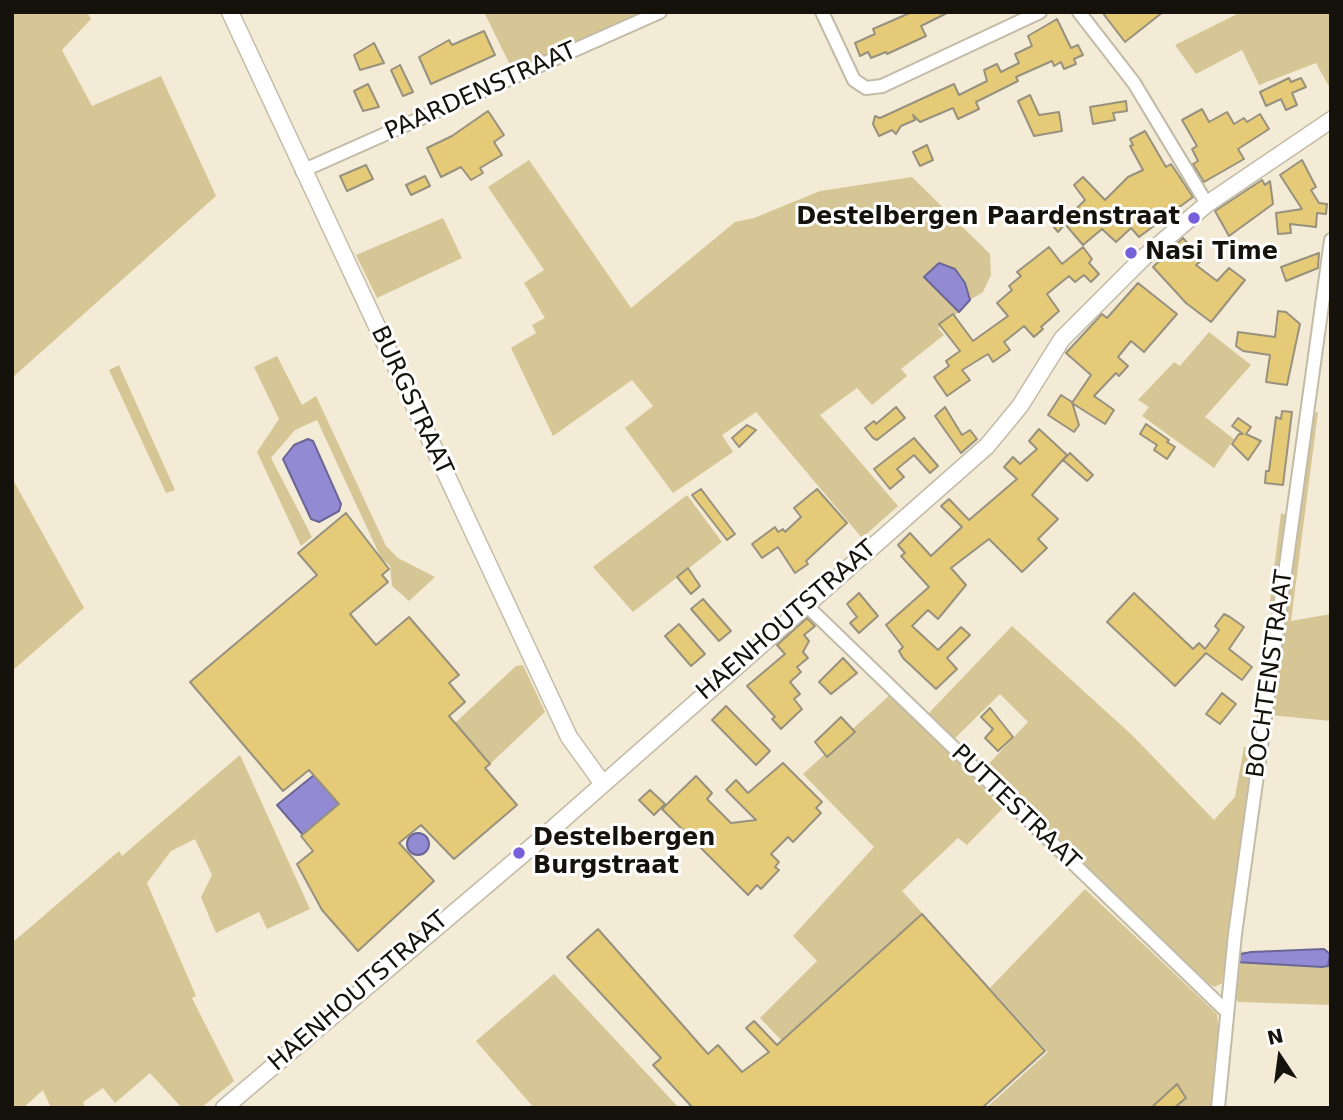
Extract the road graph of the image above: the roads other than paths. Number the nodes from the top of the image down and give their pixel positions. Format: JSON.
{"nodes":[{"id":1,"x":230,"y":12,"type":"edge"},
{"id":2,"x":660,"y":12,"type":"edge"},
{"id":3,"x":822,"y":12,"type":"edge"},
{"id":4,"x":1040,"y":12,"type":"edge"},
{"id":5,"x":1079,"y":12,"type":"edge"},
{"id":6,"x":1331,"y":120,"type":"edge"},
{"id":7,"x":302,"y":171,"type":"junction"},
{"id":8,"x":1207,"y":204,"type":"junction"},
{"id":9,"x":1331,"y":240,"type":"edge"},
{"id":10,"x":805,"y":604,"type":"junction"},
{"id":11,"x":603,"y":784,"type":"junction"},
{"id":12,"x":1226,"y":1011,"type":"junction"},
{"id":13,"x":224,"y":1108,"type":"edge"},
{"id":14,"x":1219,"y":1108,"type":"edge"}],
"edges":[{"from":1,"to":7,"type":"street","name":"BURGSTRAAT"},
{"from":2,"to":7,"type":"street","name":"PAARDENSTRAAT"},
{"from":3,"to":4,"type":"street"},
{"from":5,"to":8,"type":"street"},
{"from":6,"to":8,"type":"street","name":"HAENHOUTSTRAAT"},
{"from":7,"to":11,"type":"street","name":"BURGSTRAAT"},
{"from":8,"to":10,"type":"street","name":"HAENHOUTSTRAAT"},
{"from":9,"to":12,"type":"street","name":"BOCHTENSTRAAT"},
{"from":10,"to":11,"type":"street","name":"HAENHOUTSTRAAT"},
{"from":10,"to":12,"type":"street","name":"PUTTESTRAAT"},
{"from":11,"to":13,"type":"street","name":"HAENHOUTSTRAAT"},
{"from":12,"to":14,"type":"street","name":"BOCHTENSTRAAT"}]}
